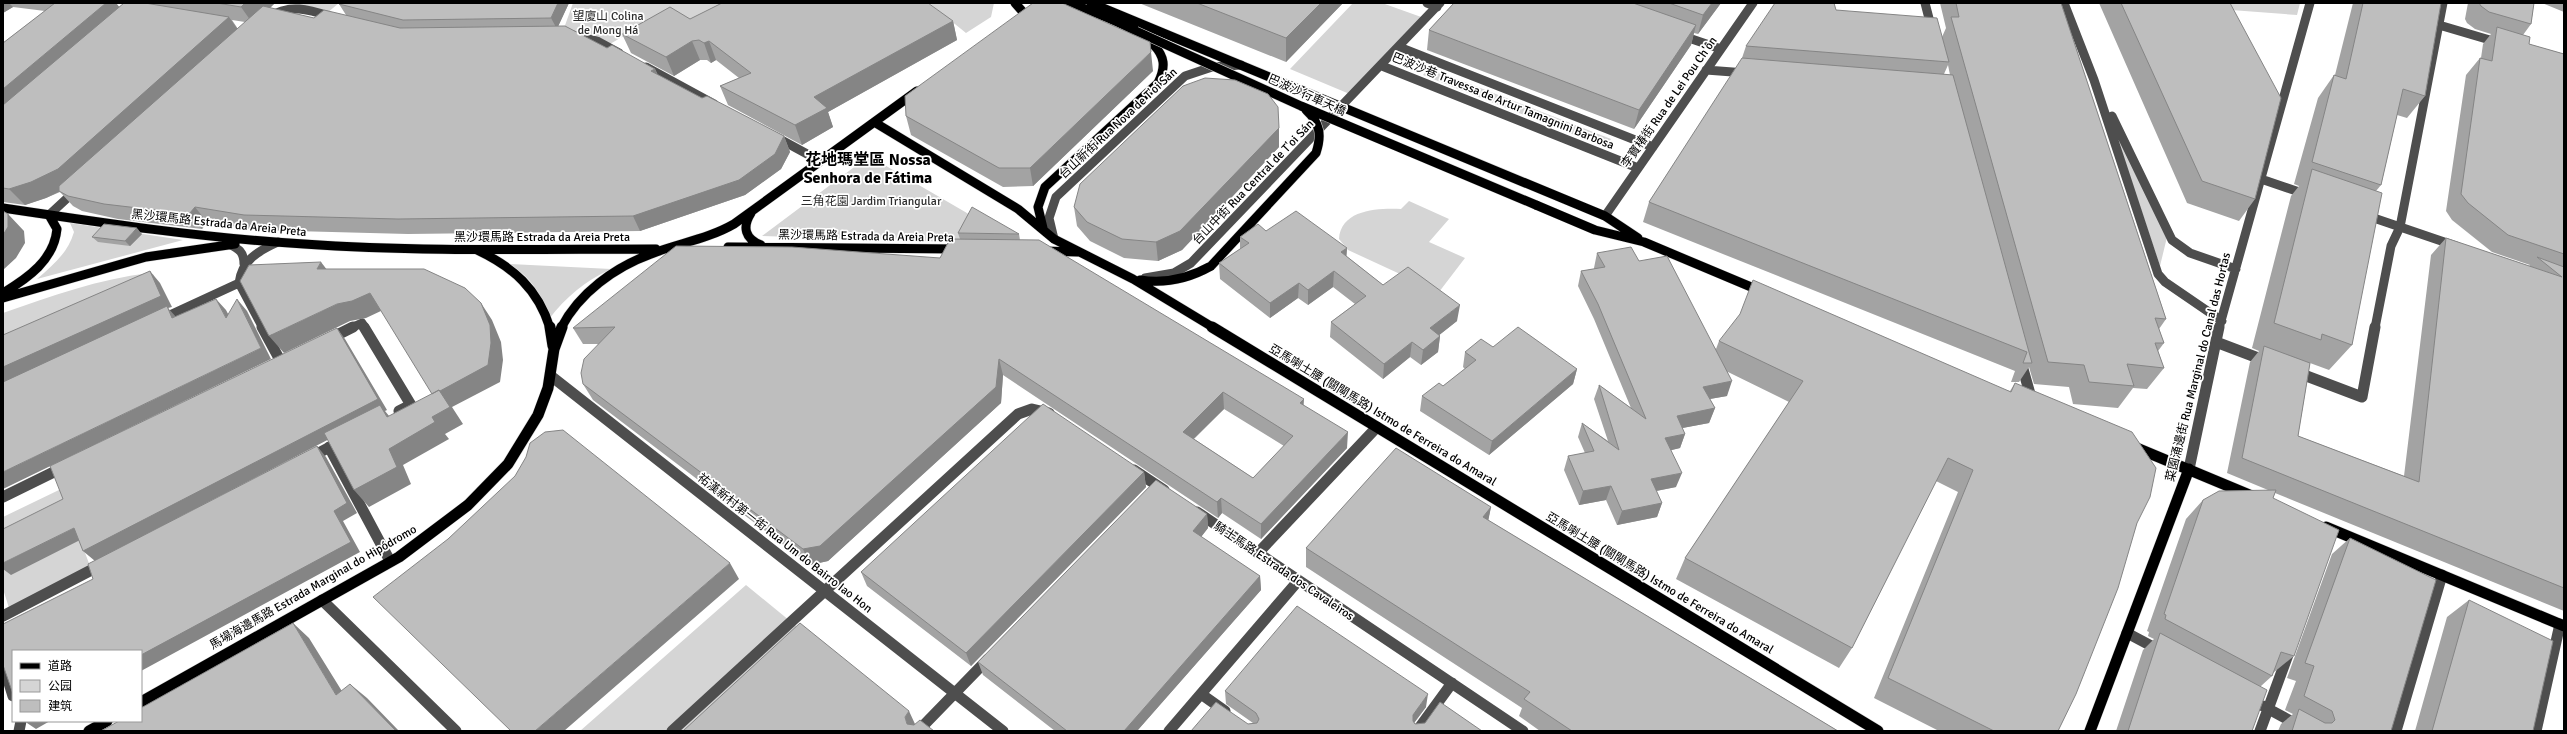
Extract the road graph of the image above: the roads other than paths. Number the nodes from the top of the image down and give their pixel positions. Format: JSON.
{"nodes":[{"id":1,"x":1015,"y":3,"type":"edge"},
{"id":2,"x":1070,"y":3,"type":"edge"},
{"id":3,"x":1091,"y":3,"type":"edge"},
{"id":4,"x":1427,"y":3,"type":"edge"},
{"id":5,"x":1753,"y":3,"type":"edge"},
{"id":6,"x":1925,"y":3,"type":"edge"},
{"id":7,"x":2064,"y":3,"type":"edge"},
{"id":8,"x":2310,"y":3,"type":"edge"},
{"id":9,"x":2443,"y":3,"type":"edge"},
{"id":10,"x":1438,"y":5,"type":"edge"},
{"id":11,"x":1023,"y":12,"type":"edge"},
{"id":12,"x":338,"y":19,"type":"edge"},
{"id":13,"x":263,"y":22,"type":"edge"},
{"id":14,"x":2439,"y":24,"type":"junction"},
{"id":15,"x":1136,"y":31,"type":"junction"},
{"id":16,"x":1668,"y":31,"type":"edge"},
{"id":17,"x":567,"y":35,"type":"edge"},
{"id":18,"x":1934,"y":39,"type":"edge"},
{"id":19,"x":2507,"y":45,"type":"edge"},
{"id":20,"x":1399,"y":47,"type":"junction"},
{"id":21,"x":1721,"y":49,"type":"junction"},
{"id":22,"x":625,"y":56,"type":"edge"},
{"id":23,"x":638,"y":63,"type":"edge"},
{"id":24,"x":1241,"y":65,"type":"junction"},
{"id":25,"x":1382,"y":66,"type":"junction"},
{"id":26,"x":1706,"y":70,"type":"junction"},
{"id":27,"x":1753,"y":74,"type":"edge"},
{"id":28,"x":2094,"y":80,"type":"junction"},
{"id":29,"x":924,"y":85,"type":"edge"},
{"id":30,"x":1301,"y":106,"type":"junction"},
{"id":31,"x":1344,"y":107,"type":"junction"},
{"id":32,"x":722,"y":108,"type":"edge"},
{"id":33,"x":2270,"y":108,"type":"edge"},
{"id":34,"x":874,"y":122,"type":"junction"},
{"id":35,"x":2277,"y":122,"type":"junction"},
{"id":36,"x":764,"y":131,"type":"edge"},
{"id":37,"x":1653,"y":147,"type":"junction"},
{"id":38,"x":820,"y":161,"type":"junction"},
{"id":39,"x":1638,"y":168,"type":"junction"},
{"id":40,"x":2261,"y":179,"type":"junction"},
{"id":41,"x":84,"y":183,"type":"edge"},
{"id":42,"x":2321,"y":199,"type":"edge"},
{"id":43,"x":3,"y":208,"type":"edge"},
{"id":44,"x":755,"y":209,"type":"junction"},
{"id":45,"x":2359,"y":212,"type":"edge"},
{"id":46,"x":49,"y":215,"type":"junction"},
{"id":47,"x":1605,"y":216,"type":"junction"},
{"id":48,"x":2400,"y":227,"type":"junction"},
{"id":49,"x":1043,"y":228,"type":"junction"},
{"id":50,"x":1054,"y":239,"type":"junction"},
{"id":51,"x":267,"y":241,"type":"junction"},
{"id":52,"x":278,"y":242,"type":"junction"},
{"id":53,"x":1644,"y":242,"type":"junction"},
{"id":54,"x":229,"y":244,"type":"junction"},
{"id":55,"x":764,"y":246,"type":"junction"},
{"id":56,"x":472,"y":248,"type":"junction"},
{"id":57,"x":706,"y":248,"type":"edge"},
{"id":58,"x":720,"y":248,"type":"edge"},
{"id":59,"x":664,"y":249,"type":"junction"},
{"id":60,"x":967,"y":250,"type":"edge"},
{"id":61,"x":2468,"y":250,"type":"edge"},
{"id":62,"x":1037,"y":251,"type":"edge"},
{"id":63,"x":1082,"y":252,"type":"junction"},
{"id":64,"x":244,"y":264,"type":"junction"},
{"id":65,"x":2236,"y":269,"type":"junction"},
{"id":66,"x":1133,"y":279,"type":"junction"},
{"id":67,"x":240,"y":283,"type":"junction"},
{"id":68,"x":3,"y":293,"type":"edge"},
{"id":69,"x":1774,"y":297,"type":"edge"},
{"id":70,"x":3,"y":298,"type":"edge"},
{"id":71,"x":2222,"y":321,"type":"junction"},
{"id":72,"x":154,"y":322,"type":"edge"},
{"id":73,"x":2216,"y":342,"type":"junction"},
{"id":74,"x":322,"y":343,"type":"edge"},
{"id":75,"x":2019,"y":355,"type":"edge"},
{"id":76,"x":553,"y":358,"type":"junction"},
{"id":77,"x":281,"y":362,"type":"edge"},
{"id":78,"x":2274,"y":364,"type":"edge"},
{"id":79,"x":2289,"y":369,"type":"edge"},
{"id":80,"x":551,"y":376,"type":"junction"},
{"id":81,"x":2020,"y":399,"type":"edge"},
{"id":82,"x":2036,"y":406,"type":"joint"},
{"id":83,"x":391,"y":415,"type":"edge"},
{"id":84,"x":1059,"y":420,"type":"edge"},
{"id":85,"x":1377,"y":427,"type":"junction"},
{"id":86,"x":357,"y":433,"type":"edge"},
{"id":87,"x":2121,"y":441,"type":"edge"},
{"id":88,"x":329,"y":447,"type":"junction"},
{"id":89,"x":74,"y":462,"type":"edge"},
{"id":90,"x":301,"y":462,"type":"edge"},
{"id":91,"x":1125,"y":464,"type":"edge"},
{"id":92,"x":2189,"y":469,"type":"junction"},
{"id":93,"x":1157,"y":486,"type":"junction"},
{"id":94,"x":3,"y":497,"type":"edge"},
{"id":95,"x":1146,"y":497,"type":"edge"},
{"id":96,"x":1176,"y":498,"type":"edge"},
{"id":97,"x":2261,"y":499,"type":"edge"},
{"id":98,"x":1189,"y":507,"type":"edge"},
{"id":99,"x":2318,"y":524,"type":"edge"},
{"id":100,"x":2333,"y":530,"type":"junction"},
{"id":101,"x":2328,"y":544,"type":"edge"},
{"id":102,"x":1258,"y":553,"type":"junction"},
{"id":103,"x":112,"y":560,"type":"edge"},
{"id":104,"x":390,"y":561,"type":"junction"},
{"id":105,"x":2442,"y":575,"type":"junction"},
{"id":106,"x":1298,"y":581,"type":"junction"},
{"id":107,"x":825,"y":591,"type":"junction"},
{"id":108,"x":322,"y":600,"type":"junction"},
{"id":109,"x":3,"y":616,"type":"edge"},
{"id":110,"x":2562,"y":625,"type":"edge"},
{"id":111,"x":2127,"y":633,"type":"junction"},
{"id":112,"x":2292,"y":642,"type":"edge"},
{"id":113,"x":999,"y":648,"type":"edge"},
{"id":114,"x":2165,"y":653,"type":"edge"},
{"id":115,"x":3,"y":664,"type":"edge"},
{"id":116,"x":1452,"y":683,"type":"junction"},
{"id":117,"x":12,"y":693,"type":"edge"},
{"id":118,"x":955,"y":693,"type":"junction"},
{"id":119,"x":1201,"y":694,"type":"junction"},
{"id":120,"x":142,"y":701,"type":"edge"},
{"id":121,"x":2255,"y":702,"type":"edge"},
{"id":122,"x":2268,"y":709,"type":"junction"},
{"id":123,"x":1233,"y":717,"type":"edge"},
{"id":124,"x":105,"y":722,"type":"edge"},
{"id":125,"x":89,"y":731,"type":"edge"},
{"id":126,"x":456,"y":731,"type":"edge"},
{"id":127,"x":672,"y":731,"type":"edge"},
{"id":128,"x":918,"y":731,"type":"edge"},
{"id":129,"x":1003,"y":731,"type":"edge"},
{"id":130,"x":1169,"y":731,"type":"edge"},
{"id":131,"x":1417,"y":731,"type":"edge"},
{"id":132,"x":1523,"y":731,"type":"edge"},
{"id":133,"x":1878,"y":731,"type":"edge"},
{"id":134,"x":2090,"y":731,"type":"edge"},
{"id":135,"x":2260,"y":731,"type":"edge"},
{"id":136,"x":2309,"y":731,"type":"edge"},
{"id":137,"x":2396,"y":731,"type":"edge"},
{"id":138,"x":2536,"y":731,"type":"edge"}],
"edges":[{"from":1,"to":11,"type":"main road"},
{"from":2,"to":15,"type":"main road","name":"巴波沙行車天橋"},
{"from":3,"to":24,"type":"main road"},
{"from":4,"to":10,"type":"street"},
{"from":5,"to":21,"type":"street","name":"李寶椿街 Rua de Lei Pou Ch'ôn"},
{"from":6,"to":18,"type":"street"},
{"from":7,"to":28,"type":"street"},
{"from":8,"to":35,"type":"street","name":"菜園涌邊街 Rua Marginal do Canal das Hortas"},
{"from":9,"to":14,"type":"street"},
{"from":10,"to":20,"type":"street","name":"台山中街 Rua Central de T'oi Sán"},
{"from":12,"to":13,"type":"street"},
{"from":14,"to":19,"type":"street"},
{"from":14,"to":48,"type":"street"},
{"from":15,"to":30,"type":"main road","name":"巴波沙行車天橋","bridge":true},
{"from":15,"to":49,"type":"main road","bridge":true},
{"from":16,"to":21,"type":"street"},
{"from":17,"to":22,"type":"street"},
{"from":20,"to":25,"type":"street","name":"台山中街 Rua Central de T'oi Sán"},
{"from":20,"to":37,"type":"street","name":"巴波沙巷 Travessa de Artur Tamagnini Barbosa"},
{"from":21,"to":26,"type":"street","name":"李寶椿街 Rua de Lei Pou Ch'ôn"},
{"from":23,"to":32,"type":"street"},
{"from":24,"to":31,"type":"main road"},
{"from":24,"to":50,"type":"street","name":"台山新街 Rua Nova de T'oi Sán"},
{"from":25,"to":31,"type":"street","name":"台山中街 Rua Central de T'oi Sán"},
{"from":25,"to":39,"type":"street","name":"巴波沙巷 Travessa de Artur Tamagnini Barbosa"},
{"from":26,"to":27,"type":"street"},
{"from":26,"to":37,"type":"street","name":"李寶椿街 Rua de Lei Pou Ch'ôn"},
{"from":28,"to":65,"type":"street"},
{"from":28,"to":71,"type":"street"},
{"from":29,"to":34,"type":"main road"},
{"from":30,"to":53,"type":"main road","name":"巴波沙行車天橋","bridge":true},
{"from":30,"to":66,"type":"main road","bridge":true},
{"from":31,"to":47,"type":"main road"},
{"from":31,"to":66,"type":"street","name":"台山中街 Rua Central de T'oi Sán"},
{"from":33,"to":35,"type":"street"},
{"from":34,"to":38,"type":"main road"},
{"from":34,"to":49,"type":"main road","name":"亞馬喇土腰 (關閘馬路) Istmo de Ferreira do Amaral"},
{"from":35,"to":40,"type":"street","name":"菜園涌邊街 Rua Marginal do Canal das Hortas"},
{"from":36,"to":38,"type":"street"},
{"from":37,"to":39,"type":"street","name":"李寶椿街 Rua de Lei Pou Ch'ôn"},
{"from":38,"to":44,"type":"main road"},
{"from":39,"to":47,"type":"street","name":"李寶椿街 Rua de Lei Pou Ch'ôn"},
{"from":40,"to":42,"type":"street"},
{"from":40,"to":65,"type":"street","name":"菜園涌邊街 Rua Marginal do Canal das Hortas"},
{"from":41,"to":46,"type":"street"},
{"from":43,"to":46,"type":"main road","name":"黑沙環馬路 Estrada da Areia Preta"},
{"from":44,"to":55,"type":"main road"},
{"from":44,"to":59,"type":"main road"},
{"from":45,"to":48,"type":"street"},
{"from":46,"to":51,"type":"main road","name":"黑沙環馬路 Estrada da Areia Preta"},
{"from":46,"to":68,"type":"main road"},
{"from":47,"to":53,"type":"main road"},
{"from":48,"to":61,"type":"street"},
{"from":48,"to":79,"type":"street"},
{"from":49,"to":50,"type":"main road","name":"亞馬喇土腰 (關閘馬路) Istmo de Ferreira do Amaral"},
{"from":50,"to":63,"type":"main road","name":"亞馬喇土腰 (關閘馬路) Istmo de Ferreira do Amaral"},
{"from":51,"to":52,"type":"main road","name":"黑沙環馬路 Estrada da Areia Preta"},
{"from":51,"to":54,"type":"main road"},
{"from":52,"to":56,"type":"main road","name":"黑沙環馬路 Estrada da Areia Preta"},
{"from":52,"to":64,"type":"street"},
{"from":53,"to":69,"type":"main road"},
{"from":54,"to":64,"type":"street"},
{"from":54,"to":70,"type":"main road"},
{"from":55,"to":58,"type":"main road","name":"黑沙環馬路 Estrada da Areia Preta"},
{"from":55,"to":60,"type":"main road","name":"黑沙環馬路 Estrada da Areia Preta"},
{"from":56,"to":59,"type":"main road","name":"黑沙環馬路 Estrada da Areia Preta"},
{"from":56,"to":76,"type":"main road","name":"馬場海邊馬路 Estrada Marginal do Hipódromo"},
{"from":57,"to":59,"type":"main road","name":"黑沙環馬路 Estrada da Areia Preta"},
{"from":59,"to":76,"type":"main road","name":"馬場海邊馬路 Estrada Marginal do Hipódromo"},
{"from":62,"to":63,"type":"main road"},
{"from":63,"to":66,"type":"main road","name":"亞馬喇土腰 (關閘馬路) Istmo de Ferreira do Amaral"},
{"from":64,"to":67,"type":"street"},
{"from":65,"to":71,"type":"street","name":"菜園涌邊街 Rua Marginal do Canal das Hortas"},
{"from":66,"to":85,"type":"main road","name":"亞馬喇土腰 (關閘馬路) Istmo de Ferreira do Amaral"},
{"from":67,"to":72,"type":"street"},
{"from":67,"to":77,"type":"street"},
{"from":71,"to":73,"type":"street","name":"菜園涌邊街 Rua Marginal do Canal das Hortas"},
{"from":73,"to":78,"type":"street"},
{"from":73,"to":92,"type":"street","name":"菜園涌邊街 Rua Marginal do Canal das Hortas"},
{"from":74,"to":83,"type":"street"},
{"from":75,"to":82,"type":"street"},
{"from":76,"to":80,"type":"main road","name":"馬場海邊馬路 Estrada Marginal do Hipódromo"},
{"from":80,"to":104,"type":"main road","name":"馬場海邊馬路 Estrada Marginal do Hipódromo"},
{"from":80,"to":107,"type":"street","name":"祐漢新村第一街 Rua Um do Bairro Iao Hon"},
{"from":81,"to":82,"type":"main road"},
{"from":84,"to":107,"type":"street"},
{"from":85,"to":102,"type":"street"},
{"from":85,"to":133,"type":"main road","name":"亞馬喇土腰 (關閘馬路) Istmo de Ferreira do Amaral"},
{"from":86,"to":88,"type":"street"},
{"from":87,"to":92,"type":"main road"},
{"from":88,"to":90,"type":"street"},
{"from":88,"to":104,"type":"street"},
{"from":89,"to":94,"type":"street"},
{"from":91,"to":93,"type":"street"},
{"from":92,"to":97,"type":"main road"},
{"from":92,"to":111,"type":"main road","name":"菜園涌邊街 Rua Marginal do Canal das Hortas"},
{"from":93,"to":95,"type":"street"},
{"from":93,"to":96,"type":"street"},
{"from":98,"to":102,"type":"street","name":"騎士馬路 Estrada dos Cavaleiros"},
{"from":99,"to":100,"type":"main road"},
{"from":100,"to":101,"type":"street"},
{"from":100,"to":105,"type":"main road"},
{"from":102,"to":106,"type":"street","name":"騎士馬路 Estrada dos Cavaleiros"},
{"from":103,"to":109,"type":"street"},
{"from":104,"to":108,"type":"main road","name":"馬場海邊馬路 Estrada Marginal do Hipódromo"},
{"from":105,"to":110,"type":"main road"},
{"from":105,"to":137,"type":"street"},
{"from":106,"to":116,"type":"street","name":"騎士馬路 Estrada dos Cavaleiros"},
{"from":106,"to":119,"type":"street"},
{"from":107,"to":118,"type":"street","name":"祐漢新村第一街 Rua Um do Bairro Iao Hon"},
{"from":107,"to":127,"type":"street"},
{"from":108,"to":120,"type":"main road","name":"馬場海邊馬路 Estrada Marginal do Hipódromo"},
{"from":108,"to":126,"type":"street"},
{"from":110,"to":138,"type":"street"},
{"from":111,"to":114,"type":"street"},
{"from":111,"to":134,"type":"main road","name":"菜園涌邊街 Rua Marginal do Canal das Hortas"},
{"from":112,"to":122,"type":"street"},
{"from":113,"to":118,"type":"street"},
{"from":115,"to":117,"type":"street"},
{"from":116,"to":131,"type":"street"},
{"from":116,"to":132,"type":"street","name":"騎士馬路 Estrada dos Cavaleiros"},
{"from":118,"to":128,"type":"street"},
{"from":118,"to":129,"type":"street","name":"祐漢新村第一街 Rua Um do Bairro Iao Hon"},
{"from":119,"to":123,"type":"street"},
{"from":119,"to":130,"type":"street"},
{"from":121,"to":122,"type":"street"},
{"from":122,"to":135,"type":"street"},
{"from":122,"to":136,"type":"street"},
{"from":124,"to":125,"type":"main road"}]}
